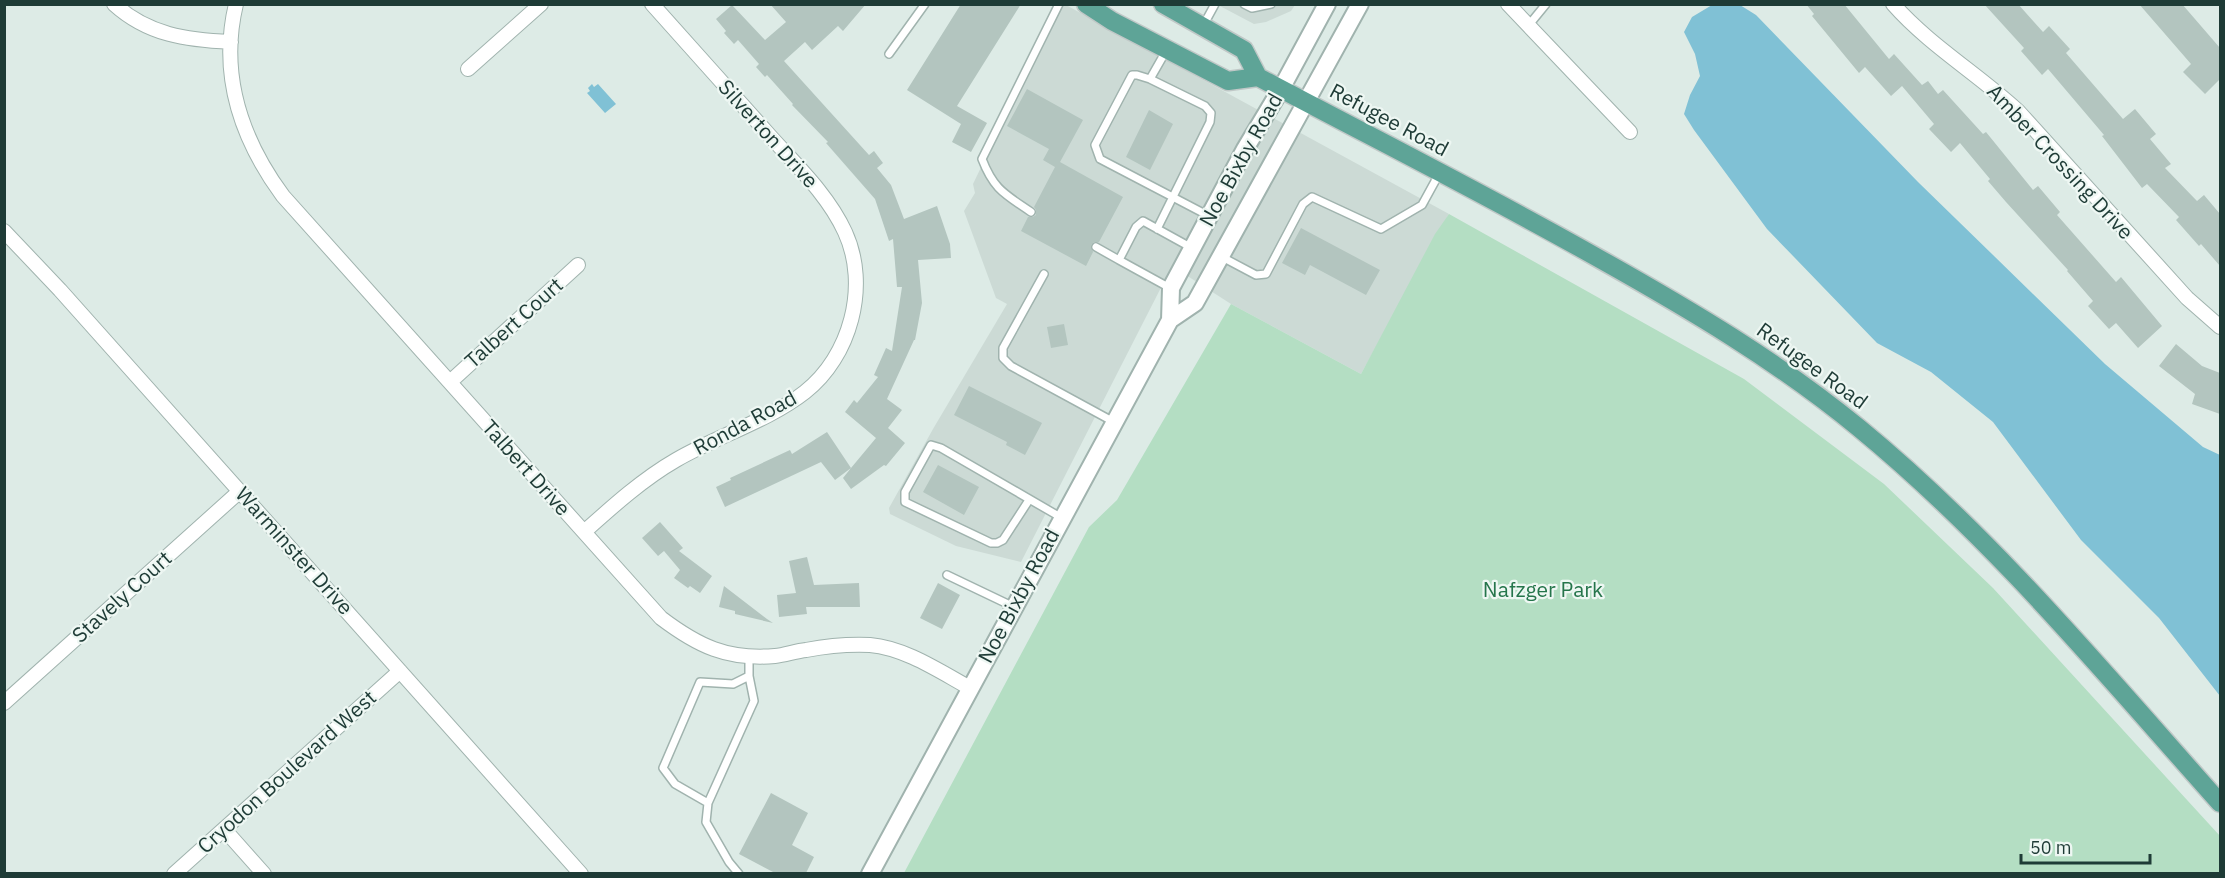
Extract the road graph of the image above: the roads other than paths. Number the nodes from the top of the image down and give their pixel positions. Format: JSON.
{"nodes":[{"id":1,"x":114,"y":4,"type":"edge"},
{"id":2,"x":236,"y":4,"type":"edge"},
{"id":3,"x":541,"y":4,"type":"edge"},
{"id":4,"x":652,"y":4,"type":"edge"},
{"id":5,"x":925,"y":4,"type":"edge"},
{"id":6,"x":1059,"y":4,"type":"edge"},
{"id":7,"x":1086,"y":4,"type":"edge"},
{"id":8,"x":1163,"y":4,"type":"edge"},
{"id":9,"x":1215,"y":4,"type":"edge"},
{"id":10,"x":1244,"y":4,"type":"edge"},
{"id":11,"x":1271,"y":4,"type":"edge"},
{"id":12,"x":1326,"y":4,"type":"edge"},
{"id":13,"x":1360,"y":4,"type":"edge"},
{"id":14,"x":1508,"y":4,"type":"edge"},
{"id":15,"x":1546,"y":4,"type":"edge"},
{"id":16,"x":1893,"y":4,"type":"edge"},
{"id":17,"x":1203,"y":26,"type":"junction"},
{"id":18,"x":1528,"y":26,"type":"junction"},
{"id":19,"x":231,"y":42,"type":"junction"},
{"id":20,"x":1167,"y":50,"type":"junction"},
{"id":21,"x":889,"y":54,"type":"dead end"},
{"id":22,"x":468,"y":69,"type":"dead end"},
{"id":23,"x":1258,"y":77,"type":"junction"},
{"id":24,"x":1150,"y":79,"type":"junction"},
{"id":25,"x":1281,"y":89,"type":"junction"},
{"id":26,"x":1308,"y":103,"type":"junction"},
{"id":27,"x":1630,"y":132,"type":"dead end"},
{"id":28,"x":1440,"y":172,"type":"junction"},
{"id":29,"x":1172,"y":198,"type":"junction"},
{"id":30,"x":1031,"y":212,"type":"dead end"},
{"id":31,"x":1209,"y":216,"type":"junction"},
{"id":32,"x":1157,"y":228,"type":"junction"},
{"id":33,"x":4,"y":231,"type":"edge"},
{"id":34,"x":1096,"y":247,"type":"dead end"},
{"id":35,"x":1192,"y":248,"type":"junction"},
{"id":36,"x":1221,"y":256,"type":"junction"},
{"id":37,"x":1119,"y":260,"type":"junction"},
{"id":38,"x":578,"y":265,"type":"dead end"},
{"id":39,"x":1044,"y":274,"type":"dead end"},
{"id":40,"x":856,"y":279,"type":"joint"},
{"id":41,"x":1171,"y":288,"type":"junction"},
{"id":42,"x":1170,"y":320,"type":"junction"},
{"id":43,"x":2220,"y":327,"type":"edge"},
{"id":44,"x":450,"y":382,"type":"junction"},
{"id":45,"x":1114,"y":422,"type":"junction"},
{"id":46,"x":240,"y":492,"type":"junction"},
{"id":47,"x":1029,"y":500,"type":"junction"},
{"id":48,"x":1062,"y":518,"type":"junction"},
{"id":49,"x":584,"y":532,"type":"junction"},
{"id":50,"x":947,"y":575,"type":"dead end"},
{"id":51,"x":1014,"y":607,"type":"junction"},
{"id":52,"x":749,"y":656,"type":"junction"},
{"id":53,"x":400,"y":671,"type":"junction"},
{"id":54,"x":749,"y":676,"type":"junction"},
{"id":55,"x":970,"y":688,"type":"junction"},
{"id":56,"x":4,"y":703,"type":"edge"},
{"id":57,"x":708,"y":803,"type":"junction"},
{"id":58,"x":2220,"y":803,"type":"edge"},
{"id":59,"x":224,"y":829,"type":"junction"},
{"id":60,"x":174,"y":873,"type":"edge"},
{"id":61,"x":264,"y":873,"type":"edge"},
{"id":62,"x":581,"y":873,"type":"edge"},
{"id":63,"x":739,"y":873,"type":"edge"},
{"id":64,"x":870,"y":873,"type":"edge"}],
"edges":[{"from":1,"to":19,"type":"street"},
{"from":2,"to":19,"type":"street","name":"Talbert Drive"},
{"from":3,"to":22,"type":"street"},
{"from":4,"to":40,"type":"street","name":"Silverton Drive"},
{"from":5,"to":21,"type":"lane"},
{"from":6,"to":30,"type":"lane"},
{"from":7,"to":20,"type":"main road"},
{"from":8,"to":17,"type":"main road"},
{"from":9,"to":17,"type":"lane"},
{"from":10,"to":11,"type":"lane"},
{"from":12,"to":25,"type":"street","name":"Noe Bixby Road"},
{"from":13,"to":26,"type":"street","name":"Noe Bixby Road"},
{"from":14,"to":18,"type":"street"},
{"from":15,"to":18,"type":"lane"},
{"from":16,"to":43,"type":"street","name":"Amber Crossing Drive"},
{"from":17,"to":23,"type":"main road"},
{"from":18,"to":27,"type":"street"},
{"from":19,"to":44,"type":"street","name":"Talbert Drive"},
{"from":20,"to":23,"type":"main road"},
{"from":20,"to":24,"type":"lane"},
{"from":23,"to":25,"type":"main road","name":"Refugee Road"},
{"from":24,"to":29,"type":"lane"},
{"from":24,"to":29,"type":"lane"},
{"from":25,"to":26,"type":"main road","name":"Refugee Road"},
{"from":25,"to":31,"type":"street","name":"Noe Bixby Road"},
{"from":26,"to":28,"type":"main road","name":"Refugee Road"},
{"from":26,"to":36,"type":"street","name":"Noe Bixby Road"},
{"from":28,"to":36,"type":"lane"},
{"from":28,"to":58,"type":"main road","name":"Refugee Road"},
{"from":29,"to":31,"type":"lane"},
{"from":29,"to":32,"type":"lane"},
{"from":31,"to":35,"type":"street","name":"Noe Bixby Road"},
{"from":32,"to":35,"type":"lane"},
{"from":32,"to":37,"type":"lane"},
{"from":33,"to":46,"type":"street","name":"Warminster Drive"},
{"from":34,"to":37,"type":"lane"},
{"from":35,"to":41,"type":"street","name":"Noe Bixby Road"},
{"from":36,"to":42,"type":"street","name":"Noe Bixby Road"},
{"from":37,"to":41,"type":"lane"},
{"from":38,"to":44,"type":"street","name":"Talbert Court"},
{"from":39,"to":45,"type":"lane"},
{"from":40,"to":49,"type":"street","name":"Ronda Road"},
{"from":41,"to":42,"type":"street","name":"Noe Bixby Road"},
{"from":42,"to":45,"type":"street","name":"Noe Bixby Road"},
{"from":44,"to":49,"type":"street","name":"Talbert Drive"},
{"from":45,"to":48,"type":"street","name":"Noe Bixby Road"},
{"from":46,"to":53,"type":"street","name":"Warminster Drive"},
{"from":46,"to":56,"type":"street","name":"Stavely Court"},
{"from":47,"to":47,"type":"lane"},
{"from":47,"to":48,"type":"lane"},
{"from":48,"to":51,"type":"street","name":"Noe Bixby Road"},
{"from":49,"to":52,"type":"street","name":"Talbert Drive"},
{"from":50,"to":51,"type":"lane"},
{"from":51,"to":55,"type":"street","name":"Noe Bixby Road"},
{"from":52,"to":54,"type":"lane"},
{"from":52,"to":55,"type":"street","name":"Talbert Drive"},
{"from":53,"to":59,"type":"street","name":"Cryodon Boulevard West"},
{"from":53,"to":62,"type":"street","name":"Warminster Drive"},
{"from":54,"to":57,"type":"lane"},
{"from":54,"to":57,"type":"lane"},
{"from":55,"to":64,"type":"street","name":"Noe Bixby Road"},
{"from":57,"to":63,"type":"lane"},
{"from":59,"to":60,"type":"street","name":"Cryodon Boulevard West"},
{"from":59,"to":61,"type":"street"}]}
